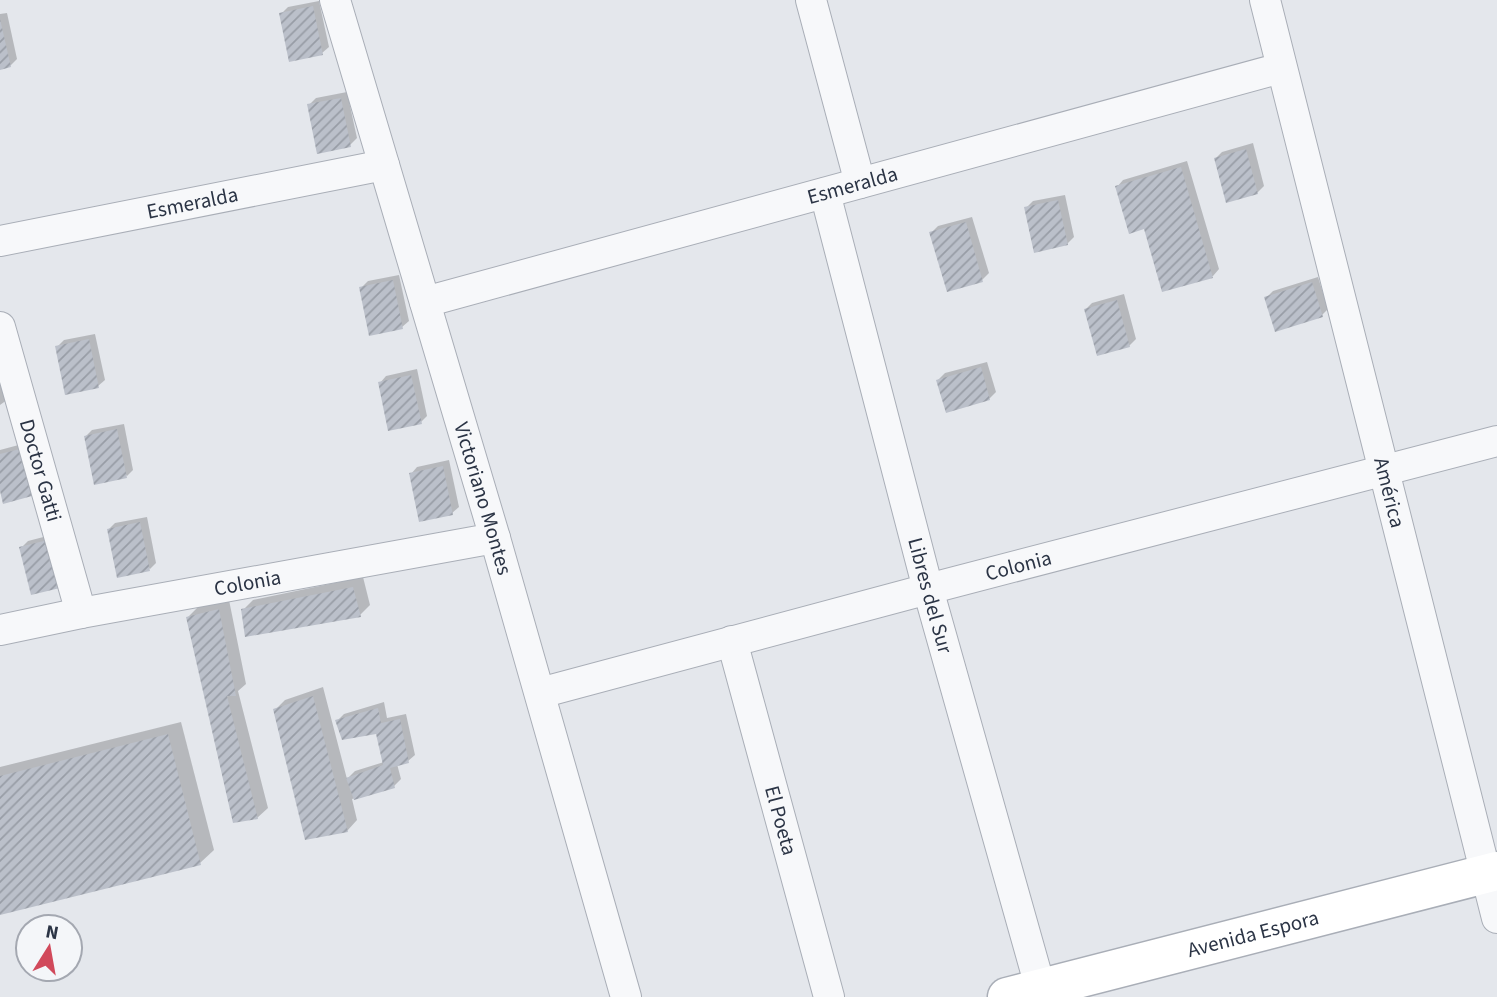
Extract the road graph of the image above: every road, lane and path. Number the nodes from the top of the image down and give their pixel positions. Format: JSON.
{"nodes":[{"id":1,"x":335,"y":0,"type":"edge"},
{"id":2,"x":811,"y":0,"type":"edge"},
{"id":3,"x":1265,"y":0,"type":"edge"},
{"id":4,"x":1281,"y":68,"type":"junction"},
{"id":5,"x":384,"y":165,"type":"junction"},
{"id":6,"x":860,"y":183,"type":"junction"},
{"id":7,"x":825,"y":193,"type":"junction"},
{"id":8,"x":0,"y":241,"type":"edge"},
{"id":9,"x":425,"y":302,"type":"junction"},
{"id":10,"x":0,"y":327,"type":"edge"},
{"id":11,"x":1497,"y":441,"type":"edge"},
{"id":12,"x":1385,"y":470,"type":"junction"},
{"id":13,"x":495,"y":538,"type":"junction"},
{"id":14,"x":928,"y":589,"type":"junction"},
{"id":15,"x":81,"y":613,"type":"junction"},
{"id":16,"x":0,"y":630,"type":"edge"},
{"id":17,"x":733,"y":642,"type":"junction"},
{"id":18,"x":540,"y":693,"type":"junction"},
{"id":19,"x":1492,"y":873,"type":"edge"},
{"id":20,"x":1497,"y":918,"type":"edge"},
{"id":21,"x":1030,"y":994,"type":"edge"},
{"id":22,"x":626,"y":997,"type":"edge"},
{"id":23,"x":829,"y":997,"type":"edge"}],
"edges":[{"from":1,"to":5,"type":"street","name":"Victoriano Montes"},
{"from":2,"to":6,"type":"street"},
{"from":3,"to":4,"type":"street","name":"América"},
{"from":4,"to":6,"type":"street","name":"Esmeralda"},
{"from":4,"to":12,"type":"street","name":"América"},
{"from":5,"to":8,"type":"street","name":"Esmeralda"},
{"from":5,"to":9,"type":"street","name":"Victoriano Montes"},
{"from":6,"to":7,"type":"street","name":"Esmeralda"},
{"from":7,"to":9,"type":"street","name":"Esmeralda"},
{"from":7,"to":14,"type":"street","name":"Libres del Sur"},
{"from":9,"to":13,"type":"street","name":"Victoriano Montes"},
{"from":10,"to":15,"type":"street","name":"Doctor Gatti"},
{"from":11,"to":12,"type":"street","name":"Colonia"},
{"from":12,"to":14,"type":"street","name":"Colonia"},
{"from":12,"to":19,"type":"street","name":"América"},
{"from":13,"to":15,"type":"street","name":"Colonia"},
{"from":13,"to":18,"type":"street","name":"Victoriano Montes"},
{"from":14,"to":17,"type":"street","name":"Colonia"},
{"from":14,"to":21,"type":"street","name":"Libres del Sur"},
{"from":15,"to":16,"type":"street","name":"Colonia"},
{"from":17,"to":18,"type":"street","name":"Colonia"},
{"from":17,"to":23,"type":"street","name":"El Poeta"},
{"from":18,"to":22,"type":"street","name":"Victoriano Montes"},
{"from":19,"to":20,"type":"street","name":"América"},
{"from":19,"to":21,"type":"main road","name":"Avenida Espora"}]}
